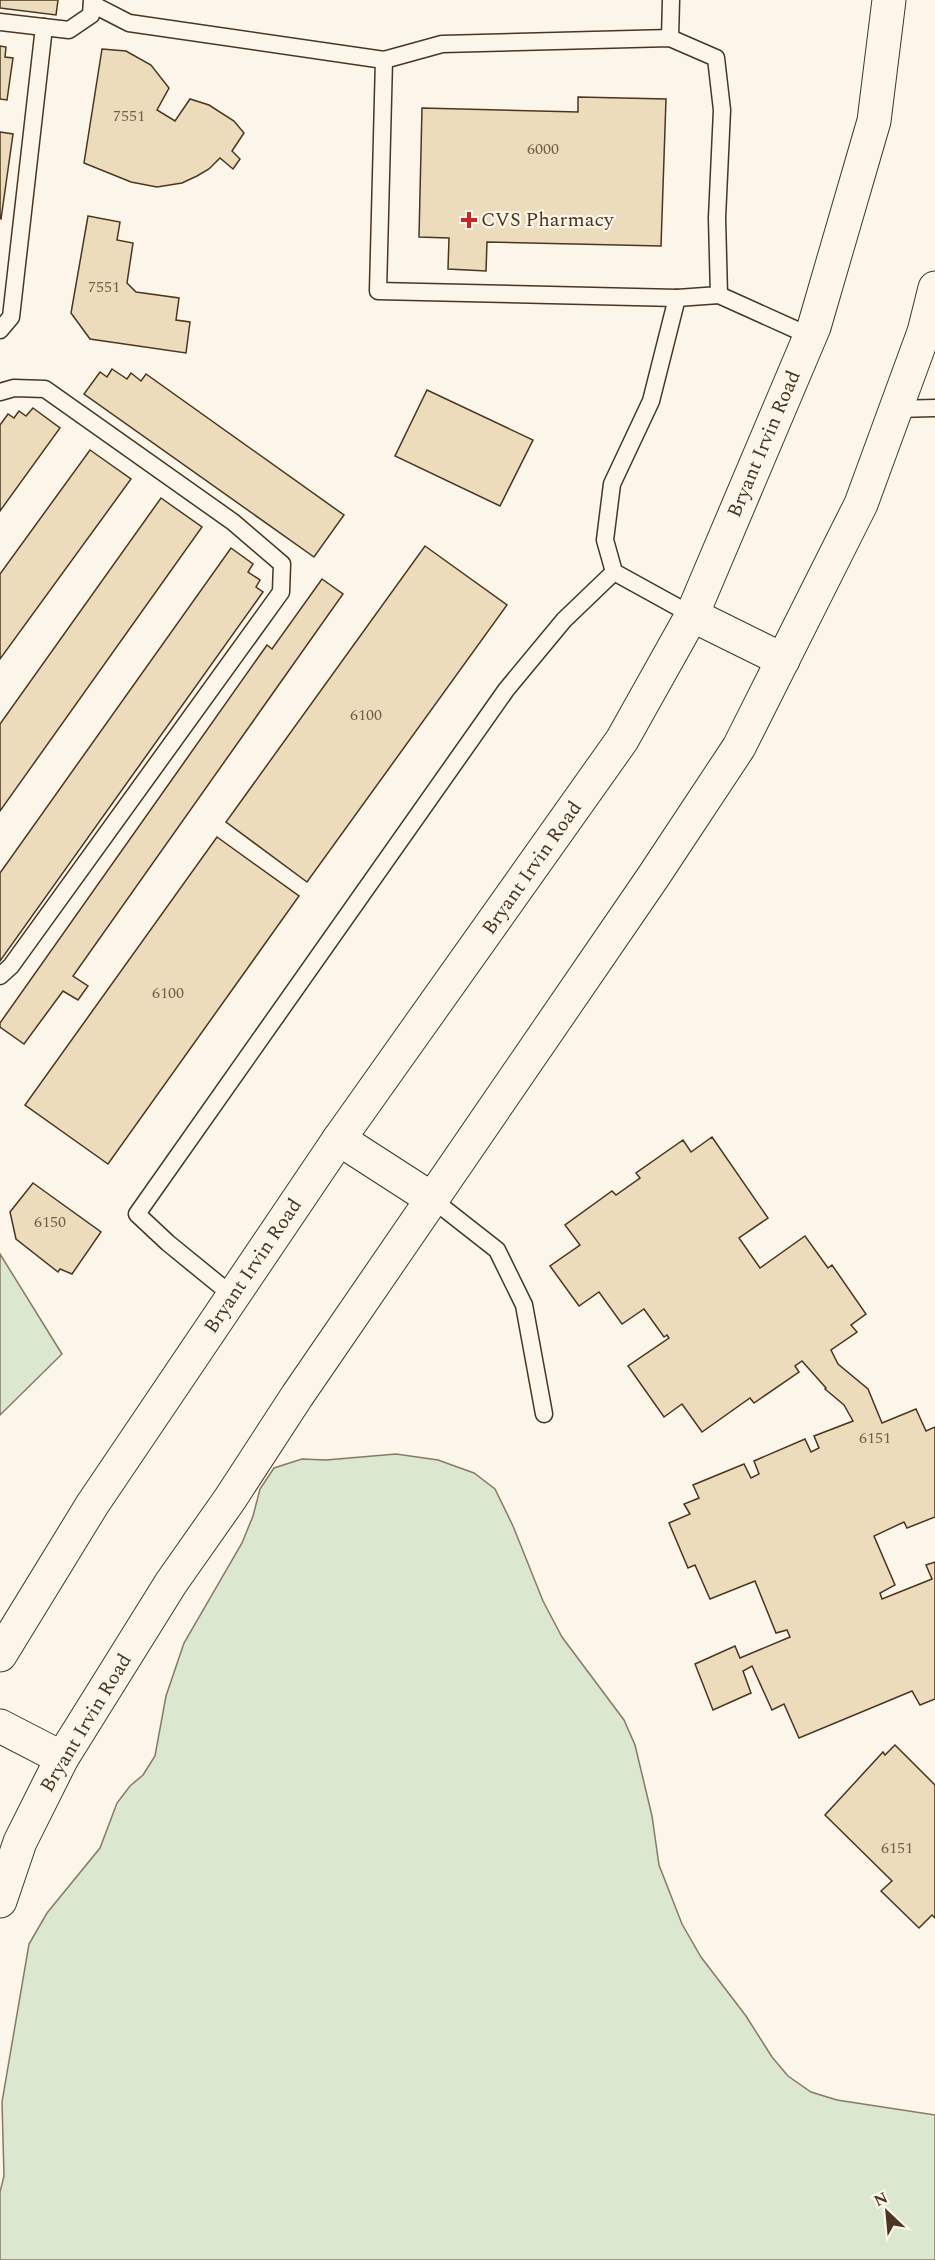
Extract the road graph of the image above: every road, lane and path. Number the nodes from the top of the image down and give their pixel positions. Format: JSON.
{"nodes":[{"id":1,"x":671,"y":0,"type":"edge"},
{"id":2,"x":890,"y":0,"type":"edge"},
{"id":3,"x":92,"y":2,"type":"edge"},
{"id":4,"x":0,"y":22,"type":"edge"},
{"id":5,"x":44,"y":27,"type":"junction"},
{"id":6,"x":670,"y":38,"type":"junction"},
{"id":7,"x":384,"y":60,"type":"junction"},
{"id":8,"x":935,"y":288,"type":"edge"},
{"id":9,"x":719,"y":295,"type":"junction"},
{"id":10,"x":677,"y":298,"type":"junction"},
{"id":11,"x":0,"y":330,"type":"edge"},
{"id":12,"x":810,"y":336,"type":"junction"},
{"id":13,"x":0,"y":392,"type":"edge"},
{"id":14,"x":935,"y":408,"type":"edge"},
{"id":15,"x":896,"y":409,"type":"junction"},
{"id":16,"x":614,"y":572,"type":"junction"},
{"id":17,"x":692,"y":615,"type":"junction"},
{"id":18,"x":783,"y":660,"type":"junction"},
{"id":19,"x":0,"y":976,"type":"edge"},
{"id":20,"x":339,"y":1139,"type":"junction"},
{"id":21,"x":432,"y":1199,"type":"junction"},
{"id":22,"x":233,"y":1296,"type":"junction"},
{"id":23,"x":544,"y":1414,"type":"dead end"},
{"id":24,"x":0,"y":1655,"type":"edge"},
{"id":25,"x":0,"y":1726,"type":"edge"},
{"id":26,"x":62,"y":1758,"type":"junction"},
{"id":27,"x":10,"y":1837,"type":"edge"},
{"id":28,"x":0,"y":1902,"type":"edge"}],
"edges":[{"from":1,"to":6,"type":"lane"},
{"from":2,"to":12,"type":"main road","name":"Bryant Irvin Road"},
{"from":3,"to":5,"type":"lane"},
{"from":3,"to":7,"type":"lane"},
{"from":4,"to":5,"type":"lane"},
{"from":5,"to":11,"type":"lane"},
{"from":6,"to":7,"type":"lane"},
{"from":6,"to":9,"type":"lane"},
{"from":7,"to":10,"type":"lane"},
{"from":8,"to":15,"type":"main road","name":"Bryant Irvin Road"},
{"from":9,"to":10,"type":"lane"},
{"from":9,"to":12,"type":"lane"},
{"from":10,"to":16,"type":"lane"},
{"from":12,"to":17,"type":"main road","name":"Bryant Irvin Road"},
{"from":13,"to":19,"type":"lane"},
{"from":14,"to":15,"type":"lane"},
{"from":15,"to":18,"type":"main road","name":"Bryant Irvin Road"},
{"from":16,"to":17,"type":"lane"},
{"from":16,"to":22,"type":"lane"},
{"from":17,"to":18,"type":"main road"},
{"from":17,"to":20,"type":"main road","name":"Bryant Irvin Road"},
{"from":18,"to":21,"type":"main road","name":"Bryant Irvin Road"},
{"from":20,"to":21,"type":"main road"},
{"from":20,"to":22,"type":"main road","name":"Bryant Irvin Road"},
{"from":21,"to":23,"type":"lane"},
{"from":21,"to":26,"type":"main road","name":"Bryant Irvin Road"},
{"from":22,"to":24,"type":"main road","name":"Bryant Irvin Road"},
{"from":25,"to":26,"type":"main road"},
{"from":26,"to":27,"type":"main road","name":"Bryant Irvin Road"},
{"from":27,"to":28,"type":"main road","name":"Bryant Irvin Road"}]}
